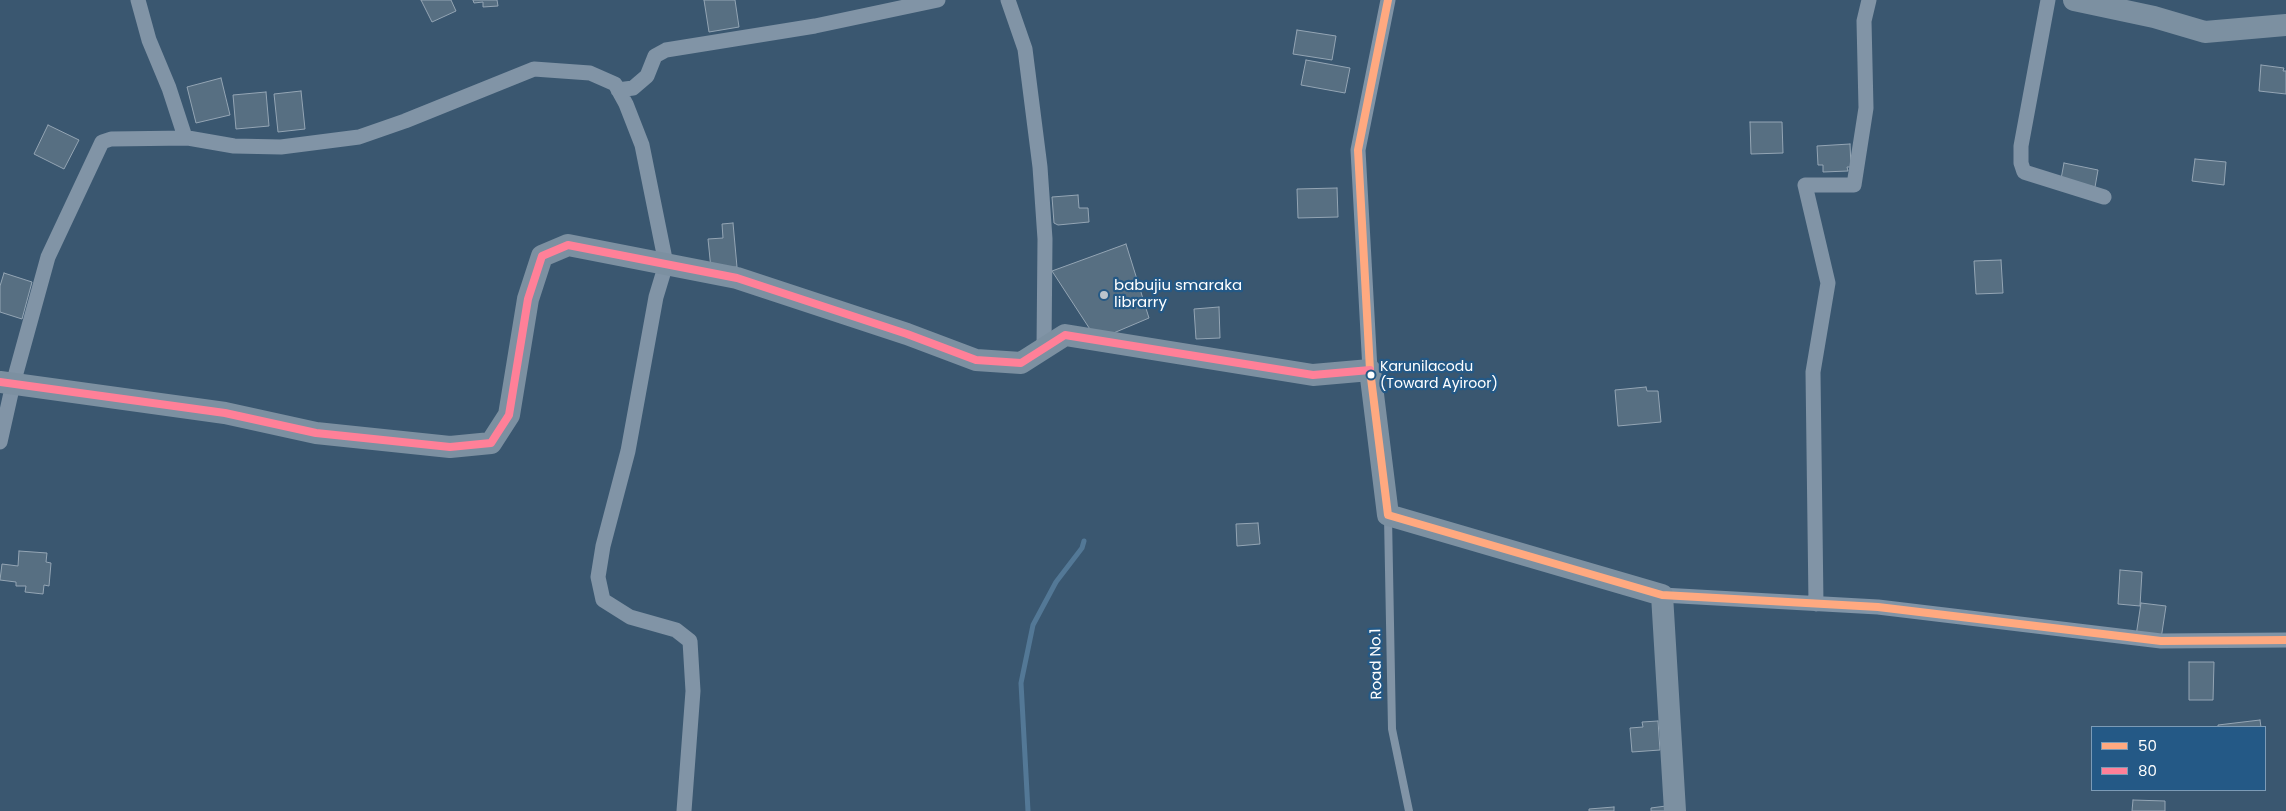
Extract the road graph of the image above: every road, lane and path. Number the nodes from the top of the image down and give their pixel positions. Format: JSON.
{"nodes":[{"id":1,"x":138,"y":0,"type":"edge"},
{"id":2,"x":938,"y":0,"type":"edge"},
{"id":3,"x":1008,"y":0,"type":"edge"},
{"id":4,"x":1388,"y":0,"type":"edge"},
{"id":5,"x":1869,"y":0,"type":"edge"},
{"id":6,"x":2048,"y":0,"type":"edge"},
{"id":7,"x":2074,"y":0,"type":"edge"},
{"id":8,"x":2286,"y":25,"type":"edge"},
{"id":9,"x":618,"y":90,"type":"junction"},
{"id":10,"x":188,"y":138,"type":"junction"},
{"id":11,"x":2104,"y":197,"type":"dead end"},
{"id":12,"x":666,"y":264,"type":"junction"},
{"id":13,"x":1044,"y":348,"type":"junction"},
{"id":14,"x":1370,"y":370,"type":"junction"},
{"id":15,"x":6,"y":383,"type":"edge"},
{"id":16,"x":0,"y":442,"type":"edge"},
{"id":17,"x":1388,"y":515,"type":"junction"},
{"id":18,"x":1662,"y":595,"type":"junction"},
{"id":19,"x":1816,"y":604,"type":"junction"},
{"id":20,"x":2286,"y":640,"type":"edge"},
{"id":21,"x":684,"y":811,"type":"edge"},
{"id":22,"x":1409,"y":811,"type":"edge"},
{"id":23,"x":1676,"y":811,"type":"edge"}],
"edges":[{"from":1,"to":10,"type":"street"},
{"from":2,"to":9,"type":"street"},
{"from":3,"to":13,"type":"street"},
{"from":4,"to":14,"type":"street"},
{"from":5,"to":19,"type":"street"},
{"from":6,"to":11,"type":"street"},
{"from":7,"to":8,"type":"main road"},
{"from":9,"to":10,"type":"street"},
{"from":9,"to":12,"type":"street"},
{"from":10,"to":15,"type":"street"},
{"from":12,"to":13,"type":"main road"},
{"from":12,"to":15,"type":"main road"},
{"from":12,"to":21,"type":"street"},
{"from":13,"to":14,"type":"main road"},
{"from":14,"to":17,"type":"main road"},
{"from":15,"to":16,"type":"street"},
{"from":17,"to":18,"type":"main road"},
{"from":17,"to":22,"type":"lane","name":"Road No.1"},
{"from":18,"to":19,"type":"street"},
{"from":18,"to":23,"type":"main road"},
{"from":19,"to":20,"type":"street"}]}
